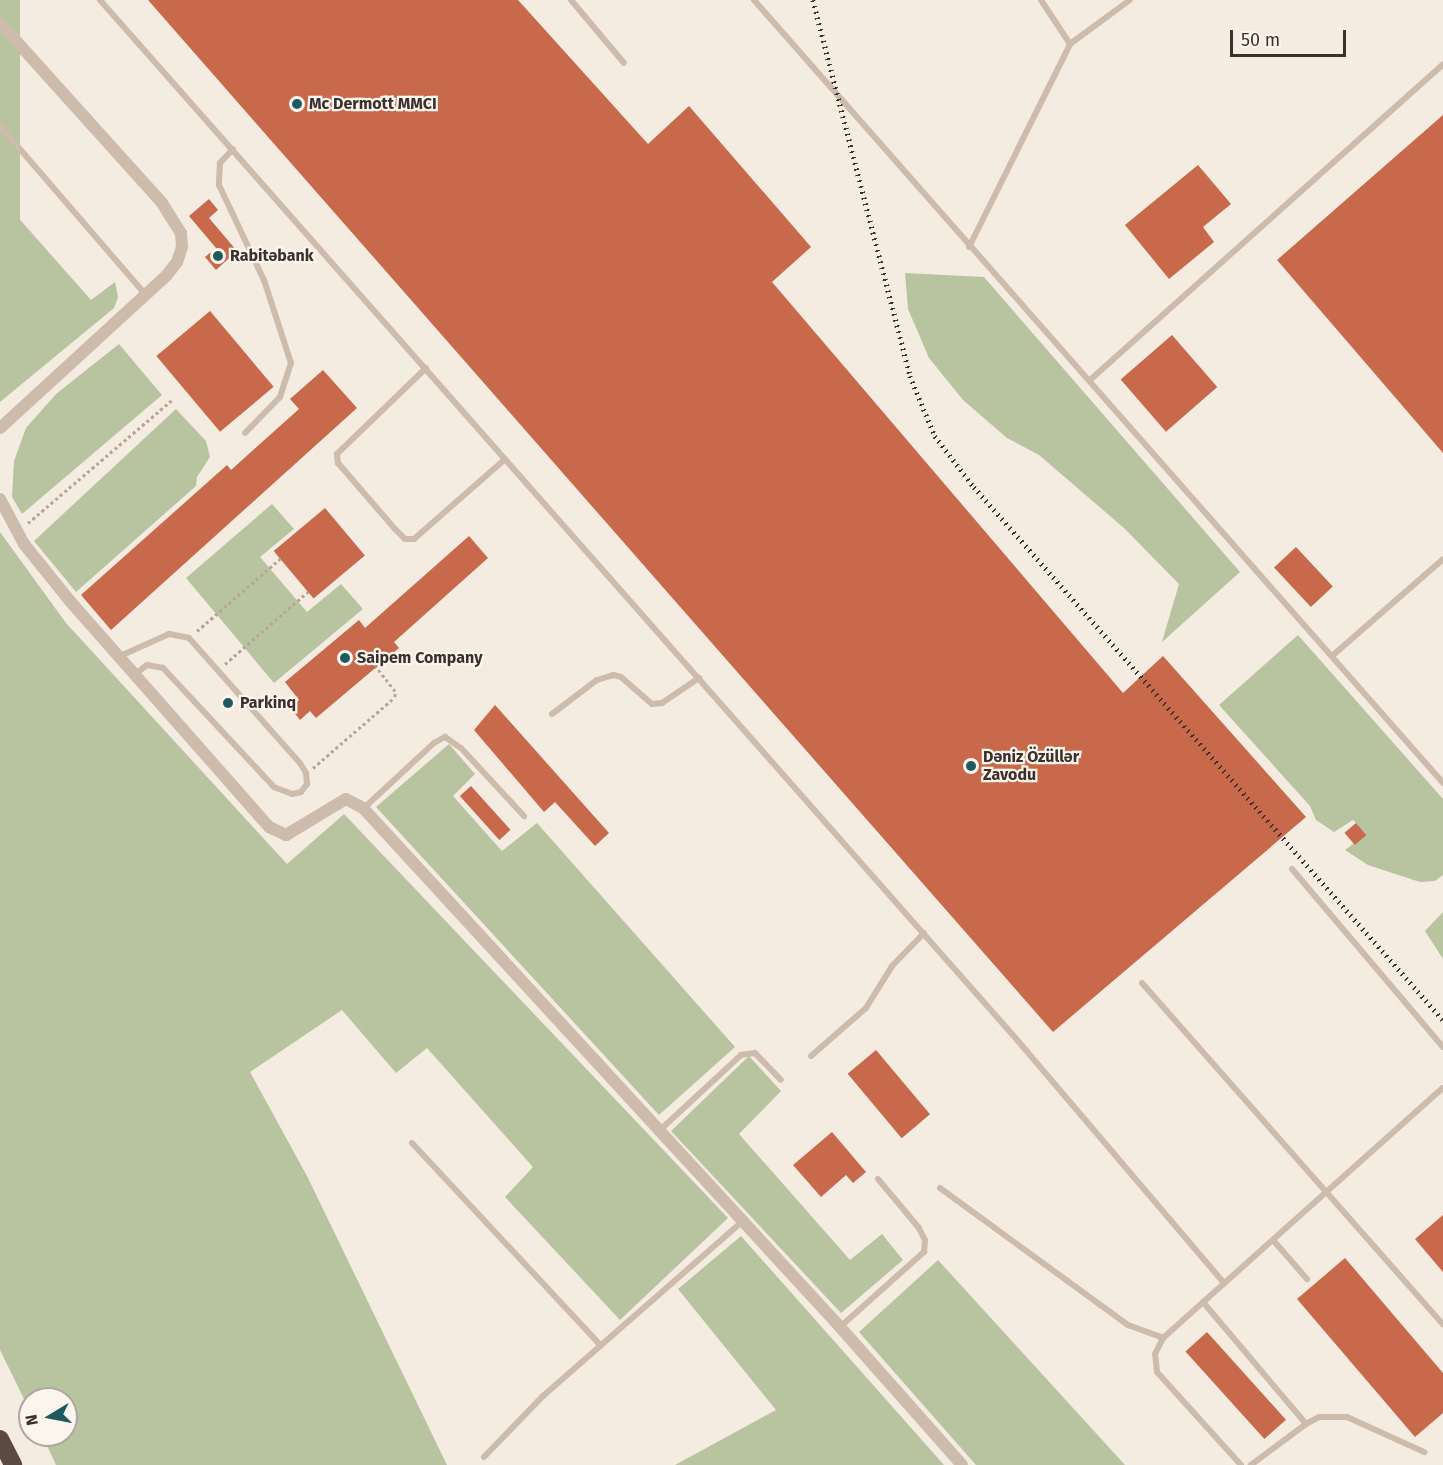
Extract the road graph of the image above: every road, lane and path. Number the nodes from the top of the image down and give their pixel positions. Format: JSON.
{"nodes":[{"id":1,"x":100,"y":0,"type":"edge"},
{"id":2,"x":571,"y":0,"type":"edge"},
{"id":3,"x":754,"y":0,"type":"edge"},
{"id":4,"x":1041,"y":0,"type":"edge"},
{"id":5,"x":1130,"y":0,"type":"edge"},
{"id":6,"x":1,"y":27,"type":"edge"},
{"id":7,"x":1070,"y":44,"type":"junction"},
{"id":8,"x":624,"y":63,"type":"dead end"},
{"id":9,"x":1443,"y":64,"type":"edge"},
{"id":10,"x":0,"y":126,"type":"edge"},
{"id":11,"x":233,"y":149,"type":"junction"},
{"id":12,"x":969,"y":247,"type":"junction"},
{"id":13,"x":145,"y":294,"type":"junction"},
{"id":14,"x":426,"y":368,"type":"junction"},
{"id":15,"x":1090,"y":380,"type":"junction"},
{"id":16,"x":172,"y":400,"type":"dead end"},
{"id":17,"x":0,"y":428,"type":"edge"},
{"id":18,"x":245,"y":432,"type":"dead end"},
{"id":19,"x":506,"y":459,"type":"junction"},
{"id":20,"x":0,"y":499,"type":"edge"},
{"id":21,"x":16,"y":533,"type":"junction"},
{"id":22,"x":281,"y":558,"type":"dead end"},
{"id":23,"x":1443,"y":559,"type":"edge"},
{"id":24,"x":309,"y":591,"type":"dead end"},
{"id":25,"x":189,"y":638,"type":"junction"},
{"id":26,"x":1332,"y":656,"type":"junction"},
{"id":27,"x":118,"y":657,"type":"junction"},
{"id":28,"x":376,"y":667,"type":"dead end"},
{"id":29,"x":219,"y":669,"type":"junction"},
{"id":30,"x":134,"y":674,"type":"junction"},
{"id":31,"x":699,"y":678,"type":"junction"},
{"id":32,"x":552,"y":714,"type":"dead end"},
{"id":33,"x":306,"y":772,"type":"junction"},
{"id":34,"x":1443,"y":783,"type":"edge"},
{"id":35,"x":363,"y":808,"type":"junction"},
{"id":36,"x":524,"y":816,"type":"dead end"},
{"id":37,"x":1292,"y":869,"type":"dead end"},
{"id":38,"x":924,"y":933,"type":"junction"},
{"id":39,"x":1142,"y":983,"type":"dead end"},
{"id":40,"x":1443,"y":1047,"type":"edge"},
{"id":41,"x":811,"y":1056,"type":"dead end"},
{"id":42,"x":781,"y":1080,"type":"dead end"},
{"id":43,"x":1443,"y":1088,"type":"edge"},
{"id":44,"x":658,"y":1132,"type":"junction"},
{"id":45,"x":412,"y":1143,"type":"dead end"},
{"id":46,"x":878,"y":1179,"type":"dead end"},
{"id":47,"x":940,"y":1188,"type":"dead end"},
{"id":48,"x":1326,"y":1195,"type":"junction"},
{"id":49,"x":742,"y":1222,"type":"junction"},
{"id":50,"x":1273,"y":1240,"type":"junction"},
{"id":51,"x":1307,"y":1279,"type":"dead end"},
{"id":52,"x":1224,"y":1283,"type":"junction"},
{"id":53,"x":1203,"y":1302,"type":"junction"},
{"id":54,"x":1443,"y":1324,"type":"edge"},
{"id":55,"x":840,"y":1327,"type":"junction"},
{"id":56,"x":1163,"y":1338,"type":"junction"},
{"id":57,"x":601,"y":1346,"type":"junction"},
{"id":58,"x":1306,"y":1424,"type":"junction"},
{"id":59,"x":0,"y":1439,"type":"edge"},
{"id":60,"x":1424,"y":1452,"type":"dead end"},
{"id":61,"x":484,"y":1457,"type":"dead end"},
{"id":62,"x":13,"y":1465,"type":"edge"},
{"id":63,"x":962,"y":1465,"type":"edge"},
{"id":64,"x":1241,"y":1465,"type":"edge"},
{"id":65,"x":1251,"y":1465,"type":"edge"}],
"edges":[{"from":1,"to":11,"type":"lane"},
{"from":2,"to":8,"type":"lane"},
{"from":3,"to":12,"type":"lane"},
{"from":4,"to":7,"type":"lane"},
{"from":5,"to":7,"type":"lane"},
{"from":6,"to":13,"type":"street"},
{"from":7,"to":12,"type":"lane"},
{"from":9,"to":15,"type":"lane"},
{"from":10,"to":13,"type":"lane"},
{"from":11,"to":14,"type":"lane"},
{"from":11,"to":18,"type":"lane"},
{"from":12,"to":15,"type":"lane"},
{"from":13,"to":17,"type":"street"},
{"from":14,"to":19,"type":"lane"},
{"from":14,"to":19,"type":"lane"},
{"from":15,"to":26,"type":"lane"},
{"from":16,"to":21,"type":"path"},
{"from":19,"to":31,"type":"lane"},
{"from":20,"to":21,"type":"street"},
{"from":21,"to":27,"type":"street"},
{"from":22,"to":25,"type":"path"},
{"from":23,"to":26,"type":"lane"},
{"from":24,"to":29,"type":"path"},
{"from":25,"to":27,"type":"lane"},
{"from":25,"to":29,"type":"lane"},
{"from":26,"to":34,"type":"lane"},
{"from":27,"to":30,"type":"street"},
{"from":28,"to":33,"type":"path"},
{"from":29,"to":33,"type":"lane"},
{"from":30,"to":33,"type":"lane"},
{"from":30,"to":35,"type":"street"},
{"from":31,"to":32,"type":"lane"},
{"from":31,"to":38,"type":"lane"},
{"from":35,"to":36,"type":"lane"},
{"from":35,"to":44,"type":"street"},
{"from":37,"to":40,"type":"lane"},
{"from":38,"to":41,"type":"lane"},
{"from":38,"to":52,"type":"lane"},
{"from":39,"to":48,"type":"lane"},
{"from":42,"to":44,"type":"lane"},
{"from":43,"to":48,"type":"lane"},
{"from":44,"to":49,"type":"street"},
{"from":45,"to":57,"type":"lane"},
{"from":46,"to":55,"type":"lane"},
{"from":47,"to":56,"type":"lane"},
{"from":48,"to":50,"type":"lane"},
{"from":48,"to":54,"type":"lane"},
{"from":49,"to":55,"type":"street"},
{"from":49,"to":57,"type":"lane"},
{"from":50,"to":51,"type":"lane"},
{"from":50,"to":52,"type":"lane"},
{"from":52,"to":53,"type":"lane"},
{"from":53,"to":56,"type":"lane"},
{"from":53,"to":58,"type":"lane"},
{"from":55,"to":63,"type":"street"},
{"from":56,"to":64,"type":"lane"},
{"from":57,"to":61,"type":"lane"},
{"from":58,"to":60,"type":"lane"},
{"from":58,"to":65,"type":"lane"},
{"from":59,"to":62,"type":"highway"}]}
